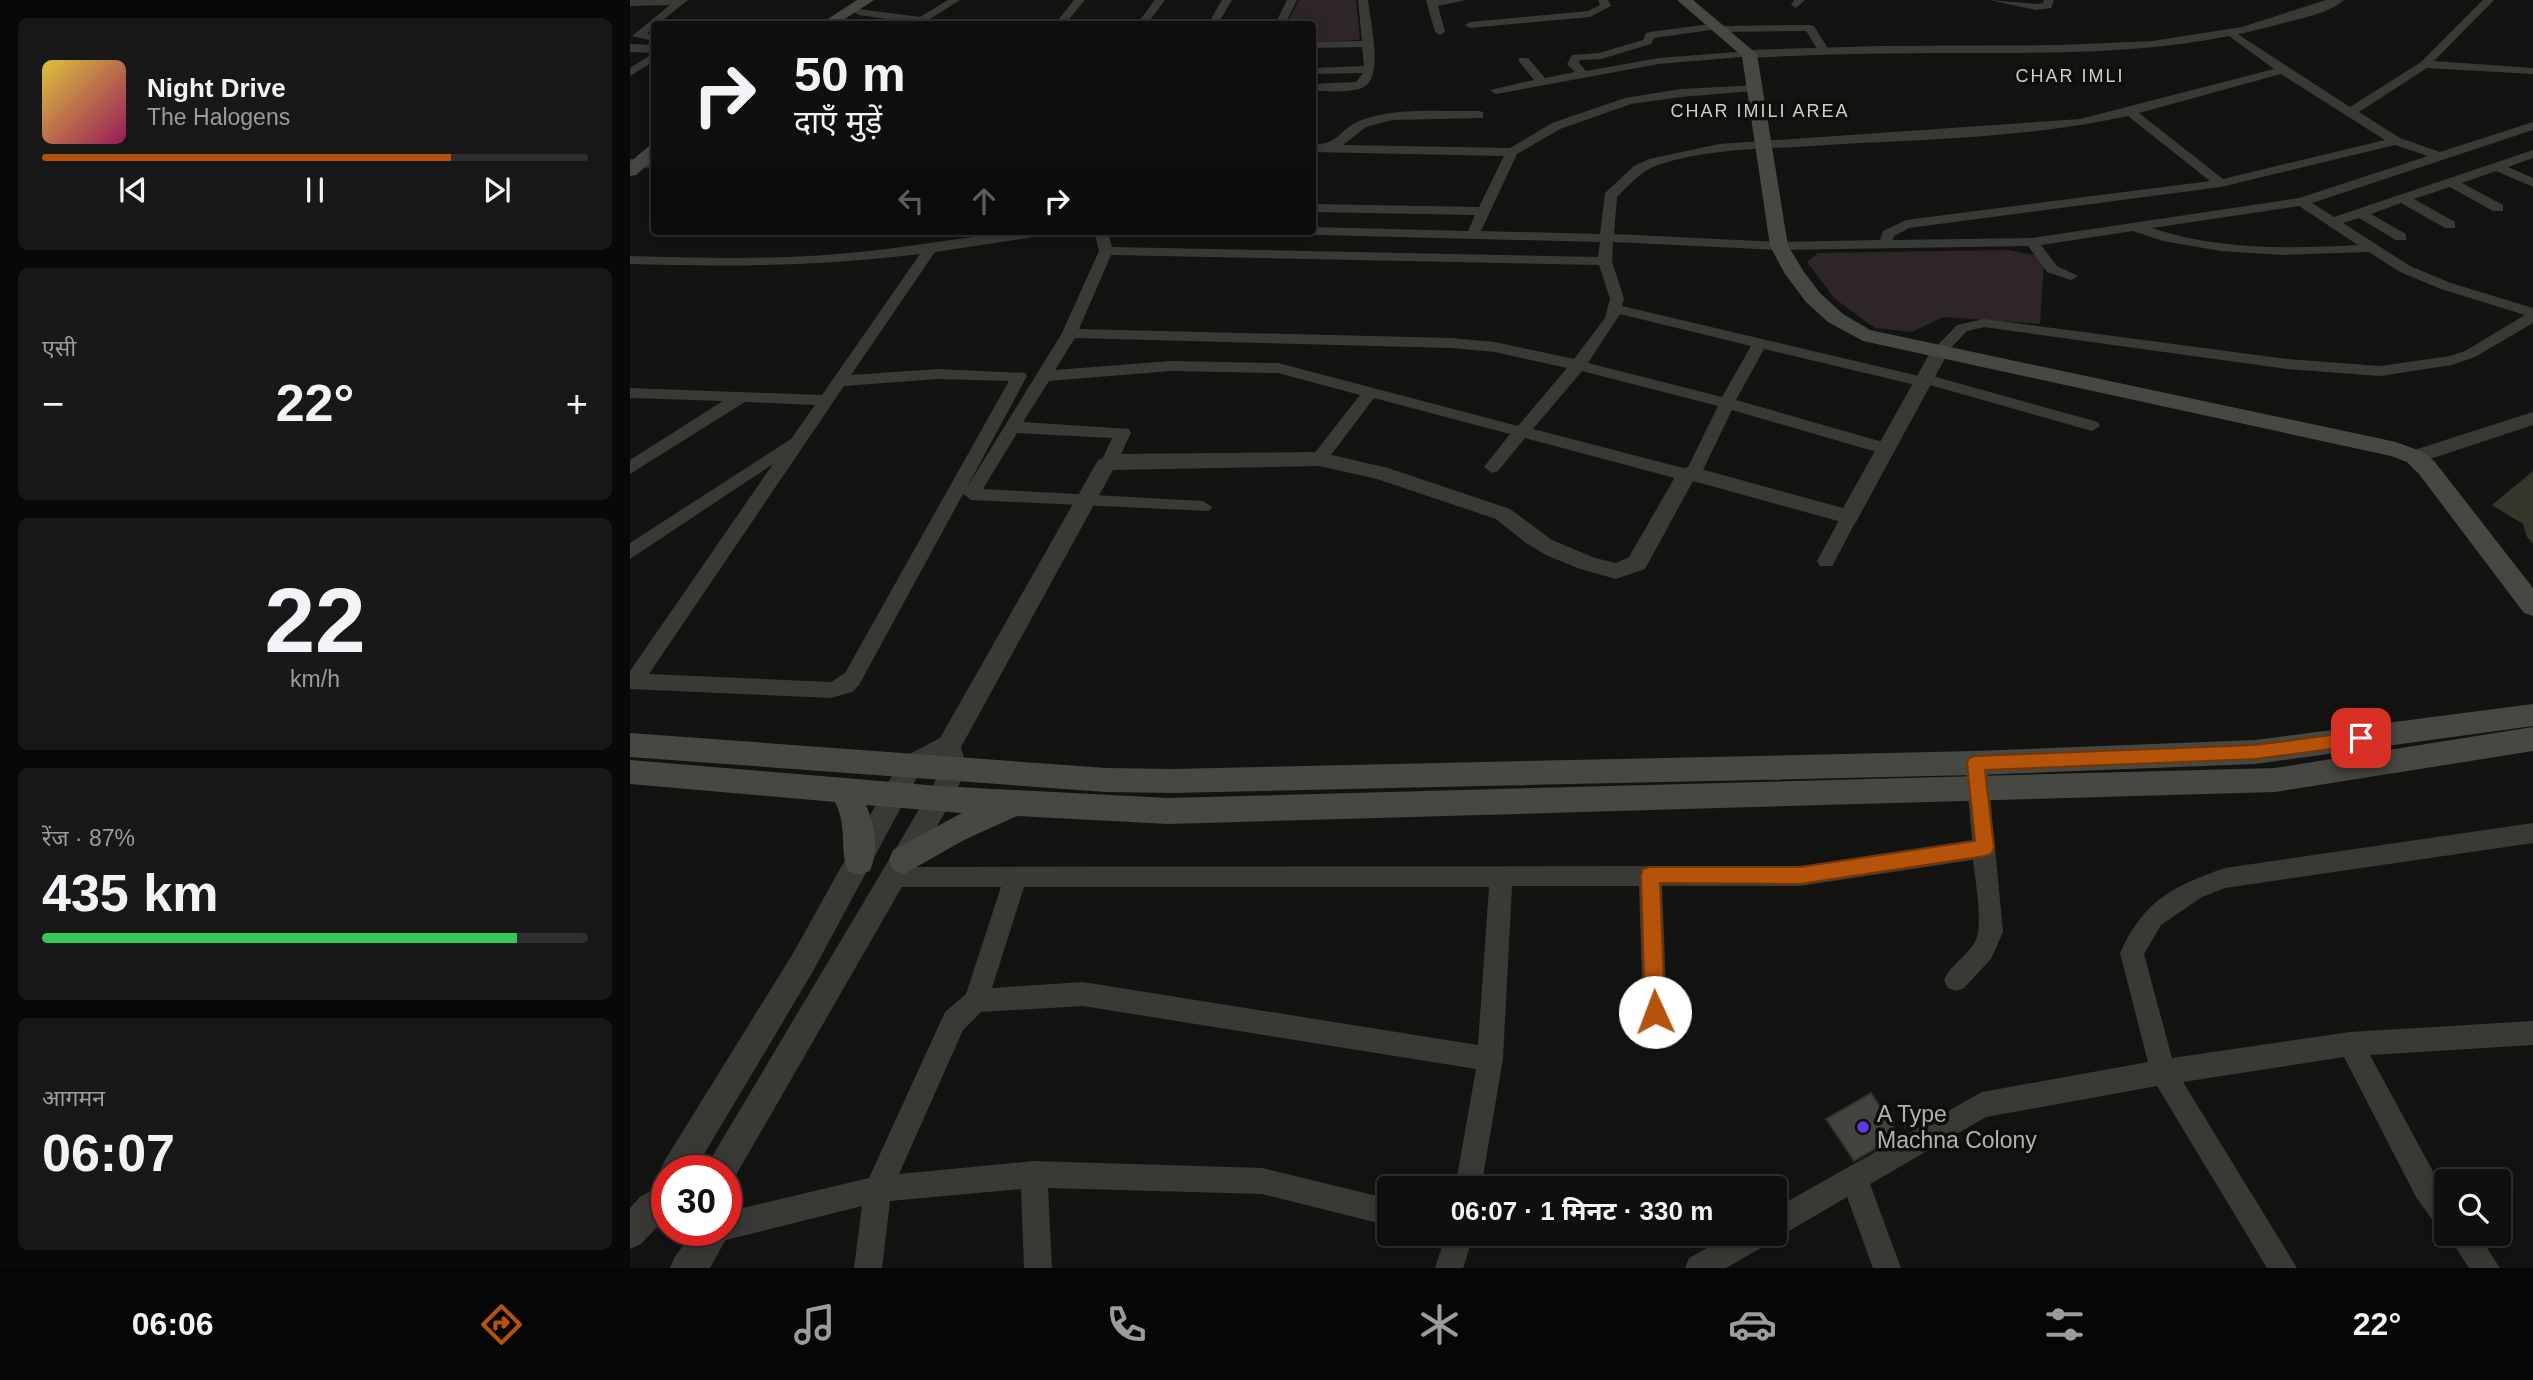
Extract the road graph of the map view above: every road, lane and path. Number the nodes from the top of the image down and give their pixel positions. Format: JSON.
{"nodes":[{"id":1,"x":879,"y":0,"type":"edge"},
{"id":2,"x":955,"y":0,"type":"edge"},
{"id":3,"x":1080,"y":0,"type":"edge"},
{"id":4,"x":1160,"y":0,"type":"edge"},
{"id":5,"x":1227,"y":0,"type":"edge"},
{"id":6,"x":1292,"y":0,"type":"edge"},
{"id":7,"x":1363,"y":0,"type":"edge"},
{"id":8,"x":1461,"y":0,"type":"edge"},
{"id":9,"x":1603,"y":0,"type":"edge"},
{"id":10,"x":1684,"y":0,"type":"edge"},
{"id":11,"x":1994,"y":0,"type":"edge"},
{"id":12,"x":2049,"y":0,"type":"edge"},
{"id":13,"x":2338,"y":0,"type":"edge"},
{"id":14,"x":2489,"y":0,"type":"edge"},
{"id":15,"x":681,"y":1,"type":"edge"},
{"id":16,"x":1432,"y":1,"type":"edge"},
{"id":17,"x":630,"y":3,"type":"edge"},
{"id":18,"x":863,"y":6,"type":"edge"},
{"id":19,"x":656,"y":21,"type":"edge"},
{"id":20,"x":833,"y":21,"type":"edge"},
{"id":21,"x":844,"y":21,"type":"edge"},
{"id":22,"x":916,"y":21,"type":"edge"},
{"id":23,"x":921,"y":21,"type":"edge"},
{"id":24,"x":1062,"y":21,"type":"edge"},
{"id":25,"x":1144,"y":21,"type":"edge"},
{"id":26,"x":1215,"y":21,"type":"edge"},
{"id":27,"x":1282,"y":21,"type":"edge"},
{"id":28,"x":651,"y":25,"type":"edge"},
{"id":29,"x":1470,"y":25,"type":"dead end"},
{"id":30,"x":1719,"y":27,"type":"junction"},
{"id":31,"x":1440,"y":33,"type":"dead end"},
{"id":32,"x":2232,"y":34,"type":"junction"},
{"id":33,"x":651,"y":38,"type":"edge"},
{"id":34,"x":1369,"y":44,"type":"junction"},
{"id":35,"x":1316,"y":46,"type":"edge"},
{"id":36,"x":630,"y":48,"type":"edge"},
{"id":37,"x":651,"y":49,"type":"edge"},
{"id":38,"x":1823,"y":50,"type":"junction"},
{"id":39,"x":1749,"y":54,"type":"junction"},
{"id":40,"x":651,"y":58,"type":"edge"},
{"id":41,"x":1524,"y":60,"type":"dead end"},
{"id":42,"x":2426,"y":64,"type":"junction"},
{"id":43,"x":1370,"y":70,"type":"junction"},
{"id":44,"x":2283,"y":70,"type":"junction"},
{"id":45,"x":1316,"y":71,"type":"edge"},
{"id":46,"x":2533,"y":71,"type":"edge"},
{"id":47,"x":630,"y":73,"type":"edge"},
{"id":48,"x":1584,"y":75,"type":"junction"},
{"id":49,"x":1543,"y":83,"type":"junction"},
{"id":50,"x":1754,"y":87,"type":"junction"},
{"id":51,"x":1316,"y":88,"type":"edge"},
{"id":52,"x":1496,"y":90,"type":"dead end"},
{"id":53,"x":2351,"y":111,"type":"junction"},
{"id":54,"x":2130,"y":112,"type":"junction"},
{"id":55,"x":1479,"y":115,"type":"dead end"},
{"id":56,"x":2533,"y":126,"type":"edge"},
{"id":57,"x":2396,"y":141,"type":"junction"},
{"id":58,"x":1764,"y":144,"type":"junction"},
{"id":59,"x":651,"y":145,"type":"edge"},
{"id":60,"x":1316,"y":148,"type":"edge"},
{"id":61,"x":1331,"y":148,"type":"junction"},
{"id":62,"x":1512,"y":152,"type":"junction"},
{"id":63,"x":651,"y":153,"type":"edge"},
{"id":64,"x":2533,"y":154,"type":"edge"},
{"id":65,"x":2442,"y":157,"type":"junction"},
{"id":66,"x":637,"y":164,"type":"edge"},
{"id":67,"x":2498,"y":167,"type":"junction"},
{"id":68,"x":2221,"y":183,"type":"junction"},
{"id":69,"x":2451,"y":183,"type":"junction"},
{"id":70,"x":2533,"y":183,"type":"edge"},
{"id":71,"x":2402,"y":198,"type":"junction"},
{"id":72,"x":2301,"y":202,"type":"junction"},
{"id":73,"x":1319,"y":208,"type":"edge"},
{"id":74,"x":2498,"y":208,"type":"dead end"},
{"id":75,"x":1482,"y":211,"type":"junction"},
{"id":76,"x":2359,"y":212,"type":"junction"},
{"id":77,"x":2333,"y":222,"type":"junction"},
{"id":78,"x":2450,"y":225,"type":"dead end"},
{"id":79,"x":2136,"y":228,"type":"junction"},
{"id":80,"x":1318,"y":232,"type":"joint"},
{"id":81,"x":1473,"y":234,"type":"junction"},
{"id":82,"x":1102,"y":235,"type":"edge"},
{"id":83,"x":988,"y":236,"type":"edge"},
{"id":84,"x":2401,"y":237,"type":"dead end"},
{"id":85,"x":1606,"y":238,"type":"junction"},
{"id":86,"x":2032,"y":242,"type":"junction"},
{"id":87,"x":1779,"y":246,"type":"junction"},
{"id":88,"x":1885,"y":246,"type":"junction"},
{"id":89,"x":2369,"y":248,"type":"junction"},
{"id":90,"x":930,"y":249,"type":"junction"},
{"id":91,"x":1106,"y":251,"type":"junction"},
{"id":92,"x":630,"y":260,"type":"edge"},
{"id":93,"x":1605,"y":261,"type":"junction"},
{"id":94,"x":2071,"y":276,"type":"dead end"},
{"id":95,"x":1616,"y":309,"type":"junction"},
{"id":96,"x":2533,"y":315,"type":"edge"},
{"id":97,"x":1070,"y":333,"type":"junction"},
{"id":98,"x":1292,"y":340,"type":"junction"},
{"id":99,"x":1760,"y":343,"type":"junction"},
{"id":100,"x":1940,"y":351,"type":"junction"},
{"id":101,"x":1578,"y":365,"type":"junction"},
{"id":102,"x":1278,"y":368,"type":"junction"},
{"id":103,"x":1046,"y":376,"type":"junction"},
{"id":104,"x":1925,"y":380,"type":"junction"},
{"id":105,"x":841,"y":381,"type":"junction"},
{"id":106,"x":1371,"y":391,"type":"junction"},
{"id":107,"x":630,"y":394,"type":"edge"},
{"id":108,"x":743,"y":396,"type":"junction"},
{"id":109,"x":828,"y":400,"type":"junction"},
{"id":110,"x":1727,"y":403,"type":"junction"},
{"id":111,"x":2533,"y":418,"type":"edge"},
{"id":112,"x":2092,"y":426,"type":"dead end"},
{"id":113,"x":1011,"y":427,"type":"junction"},
{"id":114,"x":1520,"y":432,"type":"junction"},
{"id":115,"x":801,"y":438,"type":"junction"},
{"id":116,"x":1888,"y":449,"type":"junction"},
{"id":117,"x":2415,"y":457,"type":"junction"},
{"id":118,"x":1319,"y":459,"type":"junction"},
{"id":119,"x":1109,"y":462,"type":"junction"},
{"id":120,"x":1492,"y":467,"type":"dead end"},
{"id":121,"x":630,"y":468,"type":"edge"},
{"id":122,"x":1690,"y":474,"type":"junction"},
{"id":123,"x":1083,"y":501,"type":"junction"},
{"id":124,"x":1203,"y":507,"type":"dead end"},
{"id":125,"x":1849,"y":517,"type":"junction"},
{"id":126,"x":630,"y":552,"type":"edge"},
{"id":127,"x":1826,"y":561,"type":"dead end"},
{"id":128,"x":2533,"y":606,"type":"edge"},
{"id":129,"x":632,"y":682,"type":"edge"},
{"id":130,"x":2533,"y":715,"type":"edge"},
{"id":131,"x":2492,"y":733,"type":"junction"},
{"id":132,"x":2533,"y":739,"type":"edge"},
{"id":133,"x":630,"y":745,"type":"edge"},
{"id":134,"x":952,"y":757,"type":"junction"},
{"id":135,"x":911,"y":765,"type":"junction"},
{"id":136,"x":630,"y":772,"type":"edge"},
{"id":137,"x":1977,"y":776,"type":"junction"},
{"id":138,"x":1321,"y":777,"type":"junction"},
{"id":139,"x":1106,"y":780,"type":"junction"},
{"id":140,"x":843,"y":789,"type":"junction"},
{"id":141,"x":896,"y":794,"type":"junction"},
{"id":142,"x":939,"y":799,"type":"junction"},
{"id":143,"x":1015,"y":803,"type":"junction"},
{"id":144,"x":1093,"y":807,"type":"junction"},
{"id":145,"x":1317,"y":807,"type":"junction"},
{"id":146,"x":2533,"y":833,"type":"edge"},
{"id":147,"x":1985,"y":848,"type":"junction"},
{"id":148,"x":859,"y":862,"type":"junction"},
{"id":149,"x":899,"y":868,"type":"junction"},
{"id":150,"x":1501,"y":874,"type":"junction"},
{"id":151,"x":1650,"y":875,"type":"junction"},
{"id":152,"x":1016,"y":876,"type":"junction"},
{"id":153,"x":1956,"y":981,"type":"dead end"},
{"id":154,"x":976,"y":1000,"type":"junction"},
{"id":155,"x":1655,"y":1012,"type":"dead end"},
{"id":156,"x":2533,"y":1033,"type":"edge"},
{"id":157,"x":2350,"y":1044,"type":"junction"},
{"id":158,"x":1490,"y":1059,"type":"junction"},
{"id":159,"x":2163,"y":1072,"type":"junction"},
{"id":160,"x":686,"y":1155,"type":"edge"},
{"id":161,"x":730,"y":1155,"type":"edge"},
{"id":162,"x":1034,"y":1174,"type":"junction"},
{"id":163,"x":1470,"y":1176,"type":"edge"},
{"id":164,"x":1854,"y":1178,"type":"junction"},
{"id":165,"x":878,"y":1189,"type":"junction"},
{"id":166,"x":2434,"y":1198,"type":"edge"},
{"id":167,"x":651,"y":1209,"type":"edge"},
{"id":168,"x":1377,"y":1210,"type":"edge"},
{"id":169,"x":1787,"y":1217,"type":"edge"},
{"id":170,"x":742,"y":1222,"type":"edge"},
{"id":171,"x":630,"y":1233,"type":"edge"},
{"id":172,"x":705,"y":1246,"type":"edge"},
{"id":173,"x":1456,"y":1246,"type":"edge"},
{"id":174,"x":1737,"y":1246,"type":"edge"},
{"id":175,"x":2470,"y":1246,"type":"edge"},
{"id":176,"x":687,"y":1268,"type":"edge"},
{"id":177,"x":868,"y":1268,"type":"edge"},
{"id":178,"x":1038,"y":1268,"type":"edge"},
{"id":179,"x":1449,"y":1268,"type":"edge"},
{"id":180,"x":1699,"y":1268,"type":"edge"},
{"id":181,"x":1887,"y":1268,"type":"edge"},
{"id":182,"x":2283,"y":1268,"type":"edge"},
{"id":183,"x":2486,"y":1268,"type":"edge"}],
"edges":[{"from":1,"to":18,"type":"main road"},
{"from":2,"to":23,"type":"street"},
{"from":3,"to":24,"type":"street"},
{"from":4,"to":25,"type":"street"},
{"from":5,"to":26,"type":"street"},
{"from":6,"to":27,"type":"street"},
{"from":7,"to":34,"type":"street"},
{"from":8,"to":16,"type":"street"},
{"from":9,"to":29,"type":"street"},
{"from":10,"to":30,"type":"main road"},
{"from":11,"to":12,"type":"street"},
{"from":13,"to":32,"type":"street"},
{"from":14,"to":42,"type":"street"},
{"from":15,"to":17,"type":"street"},
{"from":15,"to":19,"type":"street"},
{"from":16,"to":31,"type":"street"},
{"from":18,"to":20,"type":"main road"},
{"from":18,"to":21,"type":"main road"},
{"from":18,"to":22,"type":"street"},
{"from":28,"to":33,"type":"street"},
{"from":30,"to":38,"type":"street"},
{"from":30,"to":39,"type":"main road"},
{"from":30,"to":48,"type":"street"},
{"from":32,"to":38,"type":"street"},
{"from":32,"to":44,"type":"street"},
{"from":34,"to":35,"type":"street"},
{"from":34,"to":43,"type":"street"},
{"from":36,"to":37,"type":"street"},
{"from":38,"to":39,"type":"street"},
{"from":39,"to":48,"type":"street"},
{"from":39,"to":50,"type":"main road"},
{"from":40,"to":47,"type":"street"},
{"from":41,"to":49,"type":"street"},
{"from":42,"to":46,"type":"street"},
{"from":42,"to":53,"type":"street"},
{"from":43,"to":45,"type":"street"},
{"from":43,"to":51,"type":"street"},
{"from":44,"to":53,"type":"street"},
{"from":44,"to":54,"type":"street"},
{"from":48,"to":49,"type":"street"},
{"from":49,"to":52,"type":"street"},
{"from":50,"to":58,"type":"main road"},
{"from":50,"to":62,"type":"street"},
{"from":53,"to":57,"type":"street"},
{"from":54,"to":58,"type":"street"},
{"from":54,"to":68,"type":"street"},
{"from":55,"to":61,"type":"street"},
{"from":56,"to":65,"type":"street"},
{"from":57,"to":65,"type":"street"},
{"from":57,"to":68,"type":"street"},
{"from":58,"to":85,"type":"street"},
{"from":58,"to":87,"type":"main road"},
{"from":59,"to":66,"type":"main road"},
{"from":60,"to":61,"type":"street"},
{"from":61,"to":62,"type":"street"},
{"from":62,"to":75,"type":"street"},
{"from":63,"to":66,"type":"main road"},
{"from":64,"to":67,"type":"street"},
{"from":65,"to":72,"type":"street"},
{"from":67,"to":69,"type":"street"},
{"from":67,"to":70,"type":"street"},
{"from":68,"to":88,"type":"street"},
{"from":69,"to":71,"type":"street"},
{"from":69,"to":74,"type":"street"},
{"from":71,"to":76,"type":"street"},
{"from":71,"to":78,"type":"street"},
{"from":72,"to":77,"type":"street"},
{"from":72,"to":79,"type":"street"},
{"from":73,"to":75,"type":"street"},
{"from":73,"to":80,"type":"street"},
{"from":75,"to":81,"type":"street"},
{"from":76,"to":77,"type":"street"},
{"from":76,"to":84,"type":"street"},
{"from":77,"to":89,"type":"street"},
{"from":79,"to":86,"type":"street"},
{"from":79,"to":89,"type":"street"},
{"from":80,"to":81,"type":"street"},
{"from":81,"to":85,"type":"street"},
{"from":82,"to":91,"type":"street"},
{"from":83,"to":90,"type":"street"},
{"from":85,"to":87,"type":"street"},
{"from":85,"to":93,"type":"street"},
{"from":86,"to":88,"type":"street"},
{"from":86,"to":94,"type":"street"},
{"from":87,"to":88,"type":"street"},
{"from":87,"to":100,"type":"main road"},
{"from":89,"to":96,"type":"street"},
{"from":90,"to":92,"type":"street"},
{"from":90,"to":105,"type":"street"},
{"from":91,"to":93,"type":"street"},
{"from":91,"to":97,"type":"street"},
{"from":93,"to":95,"type":"street"},
{"from":95,"to":99,"type":"street"},
{"from":95,"to":101,"type":"street"},
{"from":96,"to":100,"type":"street"},
{"from":97,"to":98,"type":"street"},
{"from":97,"to":103,"type":"street"},
{"from":98,"to":101,"type":"street"},
{"from":98,"to":102,"type":"street"},
{"from":99,"to":104,"type":"street"},
{"from":99,"to":110,"type":"street"},
{"from":100,"to":104,"type":"street"},
{"from":100,"to":117,"type":"main road"},
{"from":101,"to":110,"type":"street"},
{"from":101,"to":114,"type":"street"},
{"from":102,"to":103,"type":"street"},
{"from":102,"to":106,"type":"street"},
{"from":103,"to":113,"type":"street"},
{"from":104,"to":112,"type":"street"},
{"from":104,"to":116,"type":"street"},
{"from":105,"to":109,"type":"street"},
{"from":105,"to":129,"type":"street"},
{"from":106,"to":114,"type":"street"},
{"from":106,"to":118,"type":"street"},
{"from":107,"to":108,"type":"street"},
{"from":108,"to":109,"type":"street"},
{"from":108,"to":121,"type":"street"},
{"from":109,"to":115,"type":"street"},
{"from":110,"to":116,"type":"street"},
{"from":110,"to":122,"type":"street"},
{"from":111,"to":117,"type":"street"},
{"from":113,"to":119,"type":"street"},
{"from":113,"to":123,"type":"street"},
{"from":114,"to":120,"type":"street"},
{"from":114,"to":122,"type":"street"},
{"from":115,"to":126,"type":"street"},
{"from":115,"to":129,"type":"street"},
{"from":116,"to":125,"type":"street"},
{"from":117,"to":128,"type":"main road"},
{"from":118,"to":119,"type":"street"},
{"from":118,"to":122,"type":"street"},
{"from":119,"to":123,"type":"street"},
{"from":122,"to":125,"type":"street"},
{"from":123,"to":124,"type":"street"},
{"from":123,"to":134,"type":"street"},
{"from":125,"to":127,"type":"street"},
{"from":130,"to":131,"type":"main road"},
{"from":131,"to":132,"type":"main road"},
{"from":131,"to":137,"type":"main road"},
{"from":133,"to":135,"type":"main road"},
{"from":134,"to":135,"type":"main road"},
{"from":134,"to":139,"type":"main road"},
{"from":134,"to":142,"type":"street"},
{"from":135,"to":141,"type":"street"},
{"from":136,"to":140,"type":"main road"},
{"from":137,"to":138,"type":"main road"},
{"from":137,"to":145,"type":"main road"},
{"from":137,"to":147,"type":"street"},
{"from":138,"to":139,"type":"main road"},
{"from":138,"to":145,"type":"main road"},
{"from":139,"to":144,"type":"main road"},
{"from":140,"to":141,"type":"main road"},
{"from":140,"to":148,"type":"main road"},
{"from":141,"to":142,"type":"main road"},
{"from":141,"to":148,"type":"street"},
{"from":142,"to":143,"type":"main road"},
{"from":142,"to":149,"type":"street"},
{"from":143,"to":144,"type":"main road"},
{"from":143,"to":149,"type":"main road"},
{"from":144,"to":145,"type":"main road"},
{"from":146,"to":159,"type":"street"},
{"from":147,"to":151,"type":"street"},
{"from":147,"to":153,"type":"street"},
{"from":148,"to":160,"type":"street"},
{"from":149,"to":152,"type":"street"},
{"from":149,"to":161,"type":"street"},
{"from":150,"to":151,"type":"street"},
{"from":150,"to":152,"type":"street"},
{"from":150,"to":158,"type":"street"},
{"from":151,"to":155,"type":"street"},
{"from":152,"to":154,"type":"street"},
{"from":154,"to":158,"type":"street"},
{"from":154,"to":165,"type":"street"},
{"from":156,"to":157,"type":"street"},
{"from":157,"to":159,"type":"street"},
{"from":157,"to":166,"type":"street"},
{"from":158,"to":163,"type":"street"},
{"from":159,"to":164,"type":"street"},
{"from":159,"to":182,"type":"street"},
{"from":162,"to":165,"type":"street"},
{"from":162,"to":168,"type":"street"},
{"from":162,"to":178,"type":"street"},
{"from":164,"to":169,"type":"street"},
{"from":164,"to":181,"type":"street"},
{"from":165,"to":170,"type":"street"},
{"from":165,"to":177,"type":"street"},
{"from":167,"to":171,"type":"street"},
{"from":172,"to":176,"type":"street"},
{"from":173,"to":179,"type":"street"},
{"from":174,"to":180,"type":"street"},
{"from":175,"to":183,"type":"street"}]}
